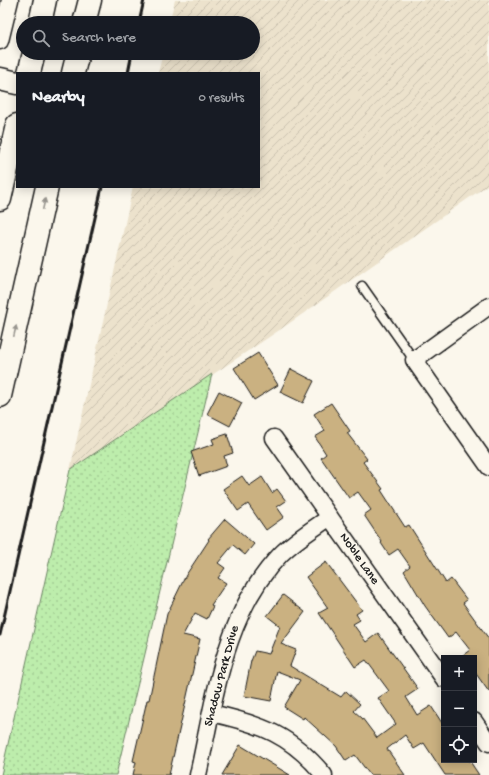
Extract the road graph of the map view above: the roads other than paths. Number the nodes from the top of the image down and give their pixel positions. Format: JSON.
{"nodes":[{"id":1,"x":10,"y":0,"type":"edge"},
{"id":2,"x":45,"y":0,"type":"edge"},
{"id":3,"x":90,"y":0,"type":"edge"},
{"id":4,"x":42,"y":16,"type":"edge"},
{"id":5,"x":86,"y":16,"type":"edge"},
{"id":6,"x":0,"y":42,"type":"edge"},
{"id":7,"x":32,"y":60,"type":"edge"},
{"id":8,"x":76,"y":60,"type":"edge"},
{"id":9,"x":29,"y":72,"type":"edge"},
{"id":10,"x":73,"y":72,"type":"edge"},
{"id":11,"x":0,"y":79,"type":"edge"},
{"id":12,"x":16,"y":83,"type":"edge"},
{"id":13,"x":16,"y":129,"type":"edge"},
{"id":14,"x":47,"y":188,"type":"edge"},
{"id":15,"x":0,"y":199,"type":"edge"},
{"id":16,"x":362,"y":286,"type":"dead end"},
{"id":17,"x":489,"y":306,"type":"edge"},
{"id":18,"x":414,"y":360,"type":"junction"},
{"id":19,"x":0,"y":396,"type":"edge"},
{"id":20,"x":274,"y":438,"type":"dead end"},
{"id":21,"x":489,"y":467,"type":"edge"},
{"id":22,"x":330,"y":517,"type":"junction"},
{"id":23,"x":441,"y":675,"type":"edge"},
{"id":24,"x":211,"y":713,"type":"junction"},
{"id":25,"x":477,"y":725,"type":"edge"},
{"id":26,"x":489,"y":743,"type":"edge"},
{"id":27,"x":198,"y":775,"type":"edge"},
{"id":28,"x":324,"y":775,"type":"edge"}],
"edges":[{"from":1,"to":6,"type":"street"},
{"from":2,"to":4,"type":"main road"},
{"from":3,"to":5,"type":"main road"},
{"from":7,"to":9,"type":"main road"},
{"from":8,"to":10,"type":"main road"},
{"from":11,"to":12,"type":"main road"},
{"from":13,"to":15,"type":"main road"},
{"from":19,"to":14,"type":"main road","one_way":true},
{"from":16,"to":18,"type":"lane"},
{"from":17,"to":18,"type":"street"},
{"from":18,"to":21,"type":"street"},
{"from":20,"to":22,"type":"street","name":"Noble Lane"},
{"from":22,"to":23,"type":"street","name":"Noble Lane"},
{"from":22,"to":24,"type":"street","name":"Shadow Park Drive"},
{"from":24,"to":27,"type":"street","name":"Shadow Park Drive"},
{"from":24,"to":28,"type":"street"},
{"from":25,"to":26,"type":"street"}]}
